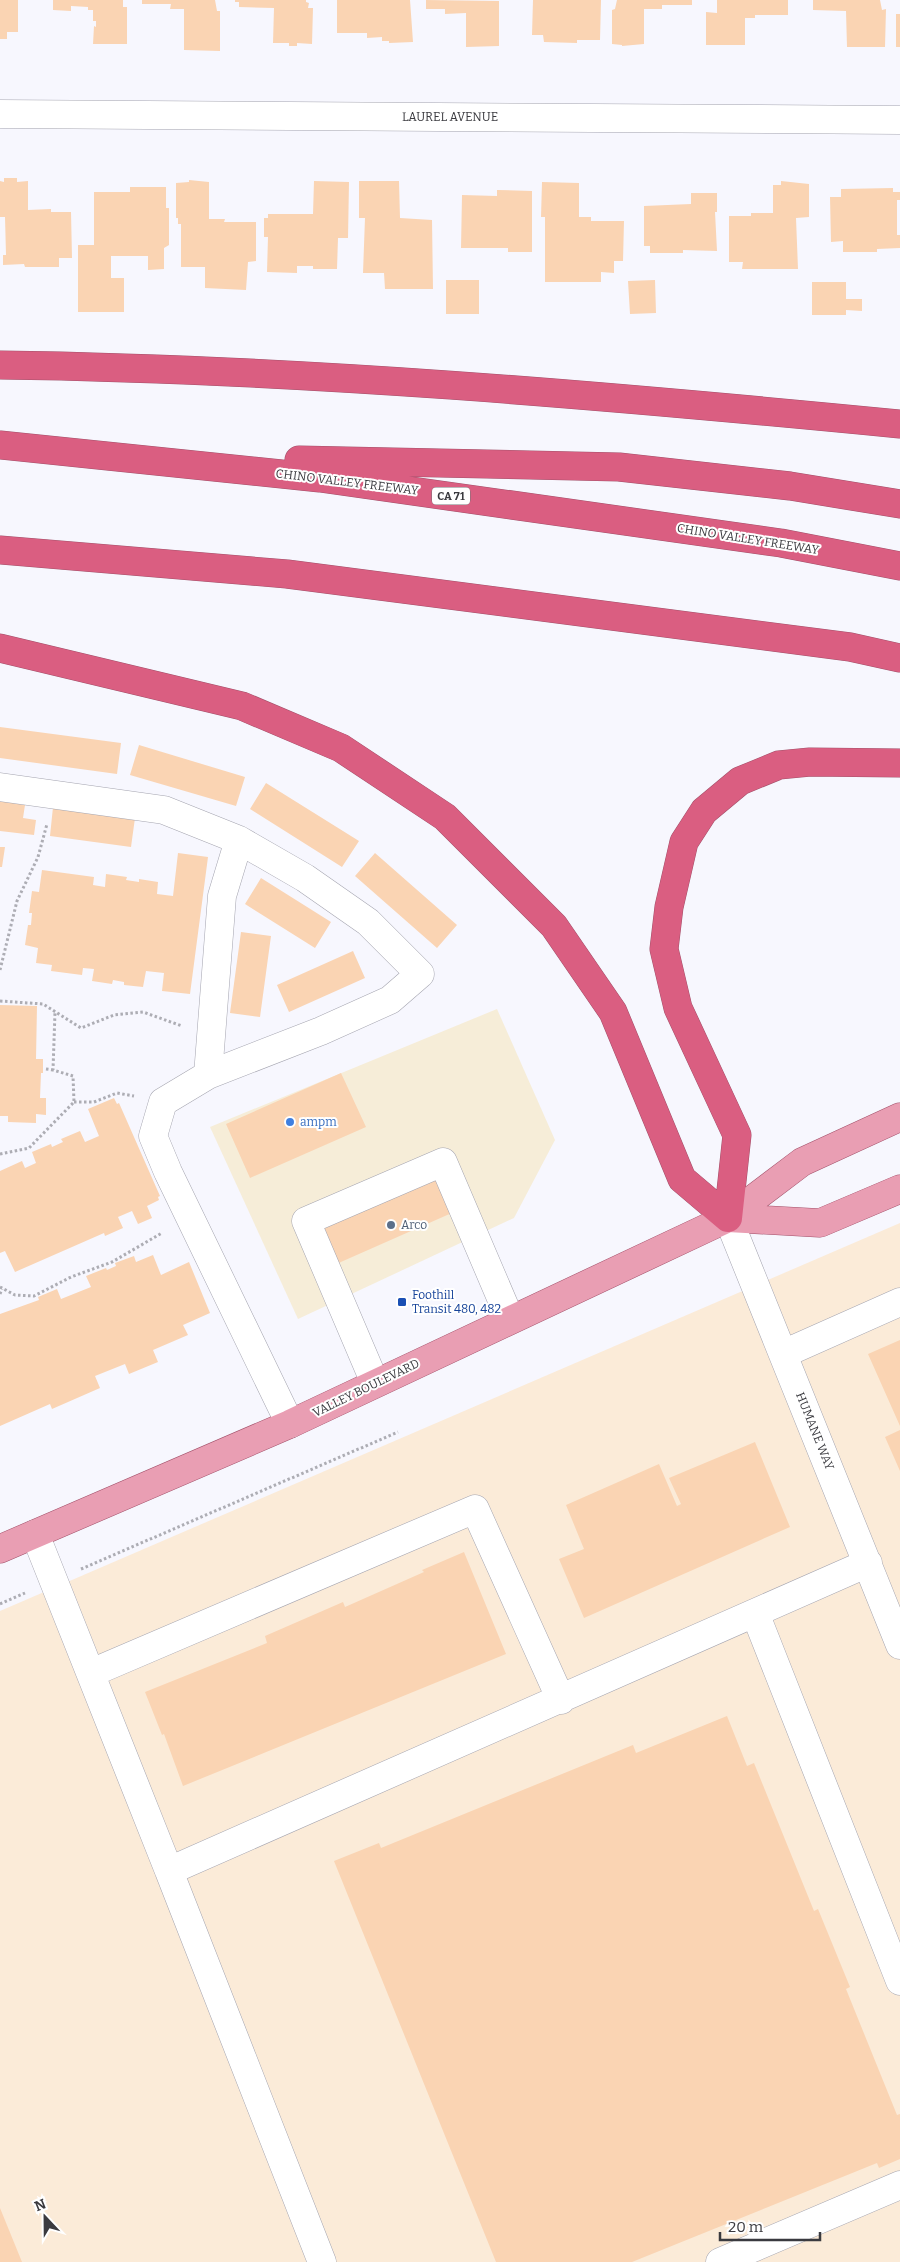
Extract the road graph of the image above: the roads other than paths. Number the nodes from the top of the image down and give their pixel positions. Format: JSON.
{"nodes":[{"id":1,"x":0,"y":114,"type":"edge"},
{"id":2,"x":900,"y":120,"type":"edge"},
{"id":3,"x":0,"y":365,"type":"edge"},
{"id":4,"x":900,"y":424,"type":"edge"},
{"id":5,"x":0,"y":445,"type":"edge"},
{"id":6,"x":104,"y":455,"type":"junction"},
{"id":7,"x":900,"y":504,"type":"edge"},
{"id":8,"x":0,"y":550,"type":"edge"},
{"id":9,"x":900,"y":566,"type":"edge"},
{"id":10,"x":0,"y":648,"type":"edge"},
{"id":11,"x":900,"y":658,"type":"edge"},
{"id":12,"x":900,"y":763,"type":"edge"},
{"id":13,"x":0,"y":787,"type":"edge"},
{"id":14,"x":239,"y":840,"type":"junction"},
{"id":15,"x":208,"y":1075,"type":"junction"},
{"id":16,"x":900,"y":1117,"type":"edge"},
{"id":17,"x":900,"y":1189,"type":"edge"},
{"id":18,"x":728,"y":1218,"type":"junction"},
{"id":19,"x":900,"y":1302,"type":"edge"},
{"id":20,"x":510,"y":1319,"type":"junction"},
{"id":21,"x":783,"y":1354,"type":"junction"},
{"id":22,"x":375,"y":1383,"type":"junction"},
{"id":23,"x":290,"y":1424,"type":"junction"},
{"id":24,"x":35,"y":1534,"type":"junction"},
{"id":25,"x":0,"y":1549,"type":"edge"},
{"id":26,"x":868,"y":1563,"type":"junction"},
{"id":27,"x":755,"y":1613,"type":"junction"},
{"id":28,"x":900,"y":1645,"type":"edge"},
{"id":29,"x":91,"y":1673,"type":"junction"},
{"id":30,"x":561,"y":1700,"type":"junction"},
{"id":31,"x":169,"y":1871,"type":"junction"},
{"id":32,"x":900,"y":1981,"type":"edge"},
{"id":33,"x":900,"y":2185,"type":"edge"},
{"id":34,"x":322,"y":2262,"type":"edge"},
{"id":35,"x":720,"y":2262,"type":"edge"}],
"edges":[{"from":1,"to":2,"type":"street","name":"LAUREL AVENUE"},
{"from":3,"to":4,"type":"highway"},
{"from":5,"to":6,"type":"highway","name":"CHINO VALLEY FREEWAY","number":"CA 71"},
{"from":6,"to":7,"type":"highway"},
{"from":6,"to":9,"type":"highway","name":"CHINO VALLEY FREEWAY","number":"CA 71"},
{"from":8,"to":11,"type":"highway"},
{"from":10,"to":18,"type":"highway"},
{"from":12,"to":18,"type":"highway"},
{"from":13,"to":14,"type":"street"},
{"from":14,"to":15,"type":"street"},
{"from":14,"to":15,"type":"street"},
{"from":15,"to":23,"type":"street"},
{"from":16,"to":18,"type":"main road","name":"VALLEY BOULEVARD"},
{"from":17,"to":18,"type":"main road","name":"VALLEY BOULEVARD"},
{"from":18,"to":20,"type":"main road","name":"VALLEY BOULEVARD"},
{"from":18,"to":21,"type":"street","name":"HUMANE WAY"},
{"from":19,"to":21,"type":"street"},
{"from":20,"to":22,"type":"main road","name":"VALLEY BOULEVARD"},
{"from":20,"to":22,"type":"street"},
{"from":21,"to":26,"type":"street","name":"HUMANE WAY"},
{"from":22,"to":23,"type":"main road","name":"VALLEY BOULEVARD"},
{"from":23,"to":24,"type":"main road","name":"VALLEY BOULEVARD"},
{"from":24,"to":25,"type":"main road","name":"VALLEY BOULEVARD"},
{"from":24,"to":29,"type":"street"},
{"from":26,"to":27,"type":"street"},
{"from":26,"to":28,"type":"street","name":"HUMANE WAY"},
{"from":27,"to":30,"type":"street"},
{"from":27,"to":32,"type":"street"},
{"from":29,"to":30,"type":"street"},
{"from":29,"to":31,"type":"street"},
{"from":30,"to":31,"type":"street"},
{"from":31,"to":34,"type":"street"},
{"from":33,"to":35,"type":"street"}]}
